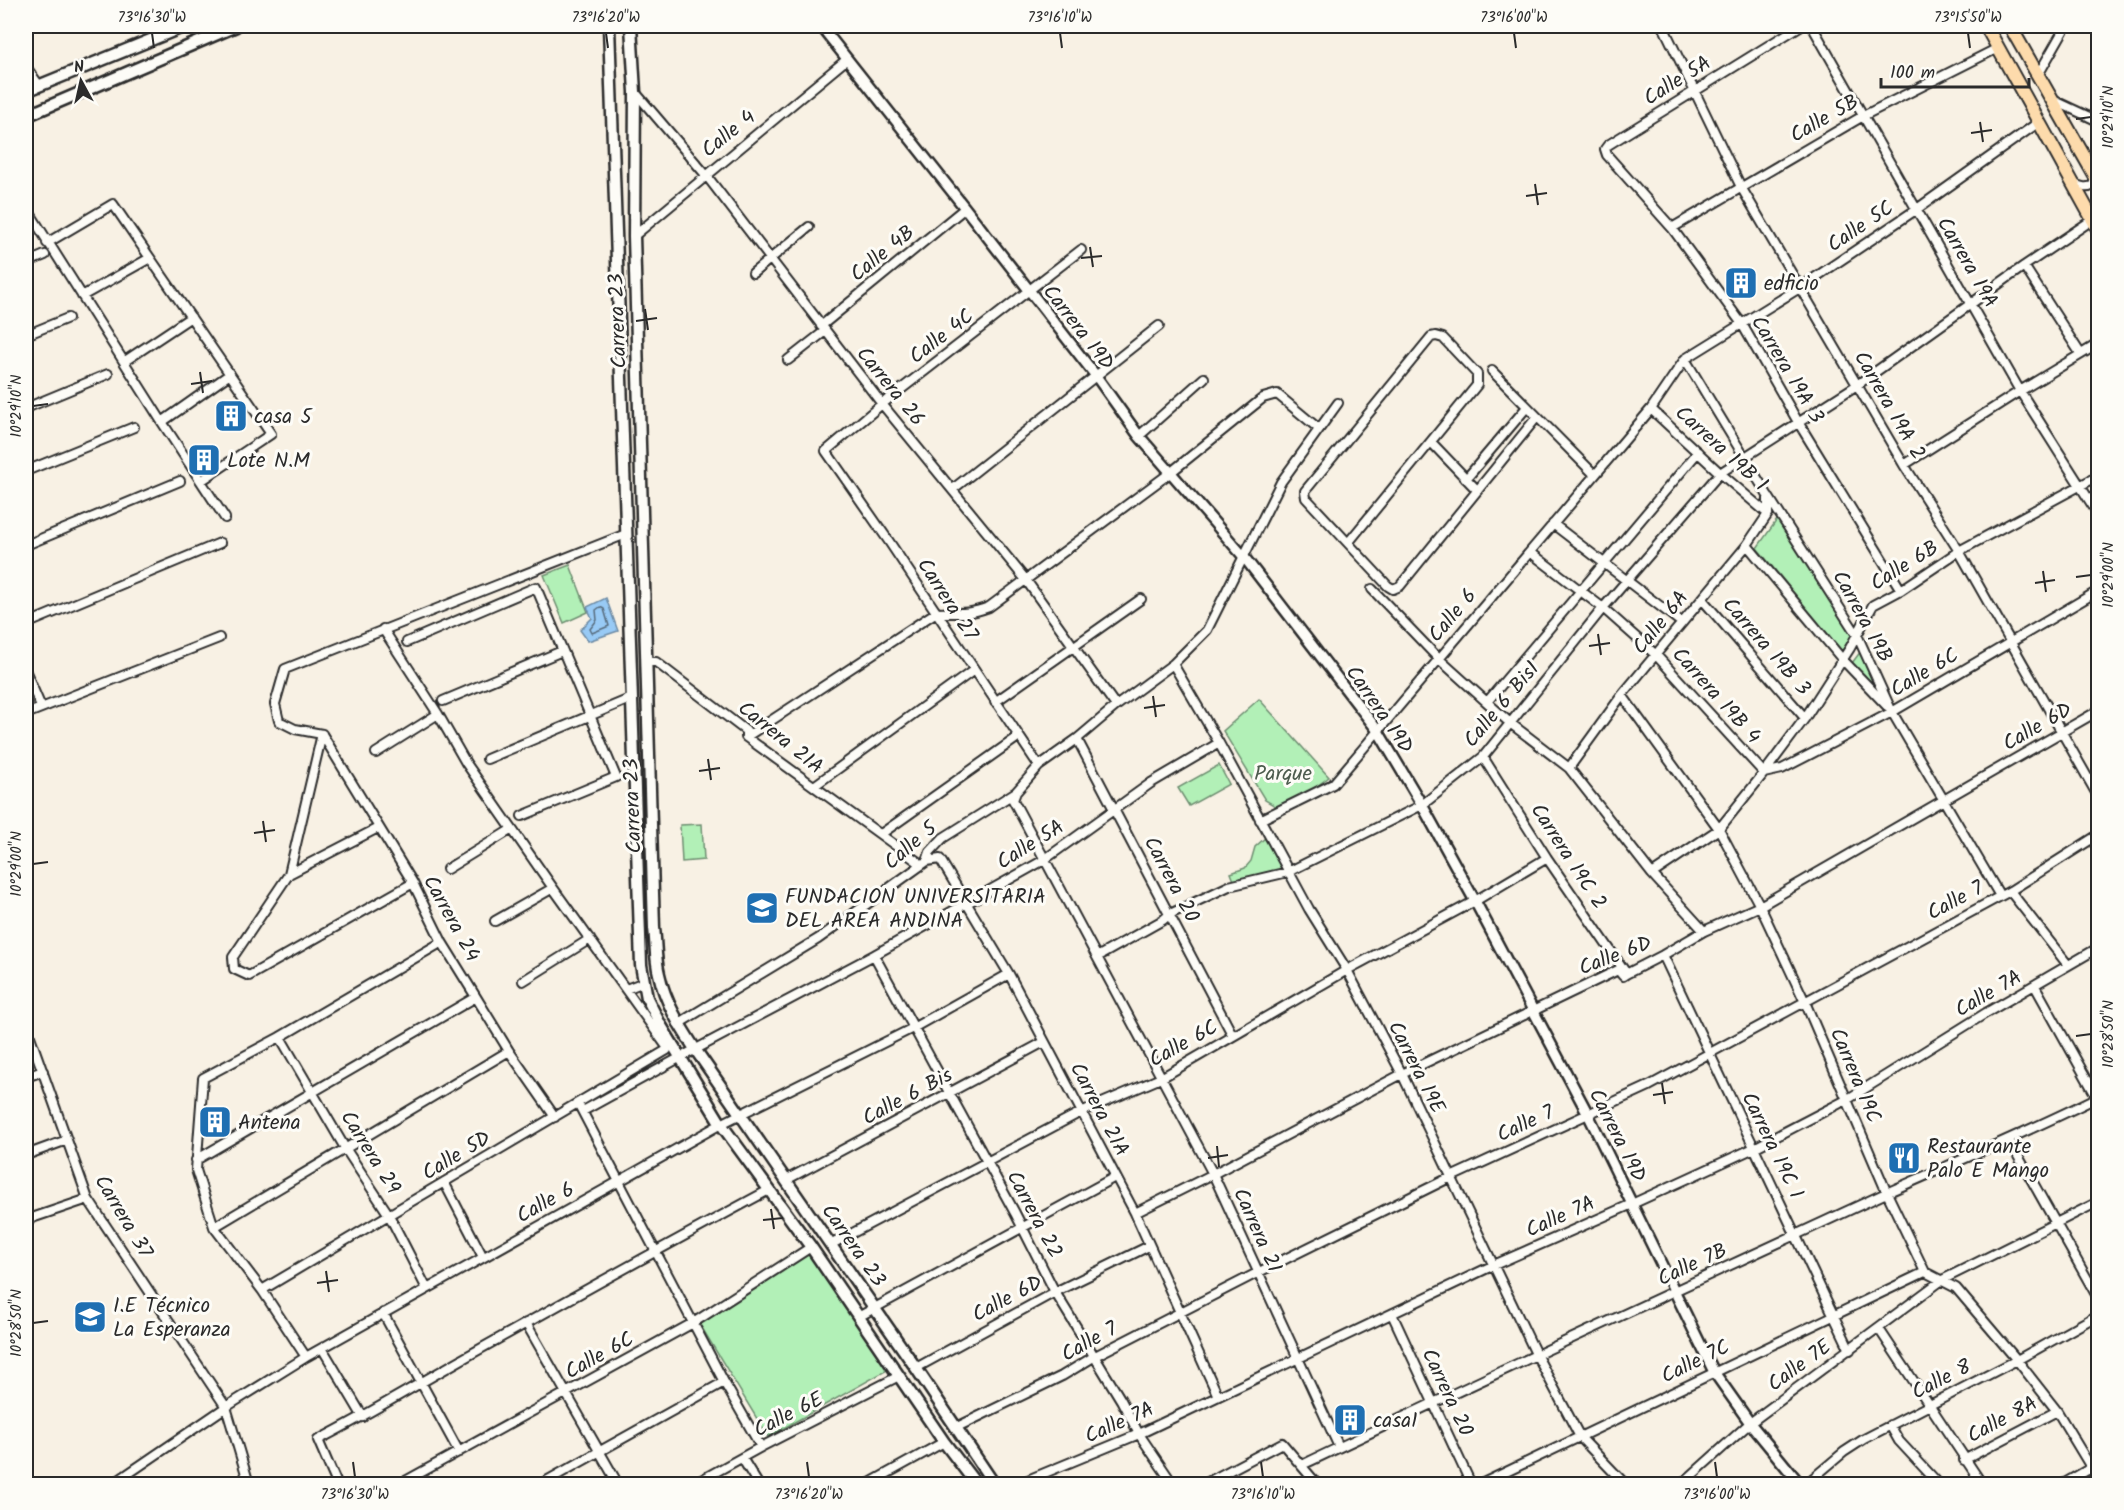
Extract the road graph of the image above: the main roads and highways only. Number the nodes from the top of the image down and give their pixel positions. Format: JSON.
{"nodes":[{"id":1,"x":185,"y":26,"type":"edge"},
{"id":2,"x":236,"y":26,"type":"edge"},
{"id":3,"x":609,"y":26,"type":"edge"},
{"id":4,"x":632,"y":26,"type":"edge"},
{"id":5,"x":1986,"y":26,"type":"edge"},
{"id":6,"x":2010,"y":26,"type":"edge"},
{"id":7,"x":26,"y":91,"type":"edge"},
{"id":8,"x":26,"y":116,"type":"edge"},
{"id":9,"x":2096,"y":176,"type":"edge"},
{"id":10,"x":2097,"y":222,"type":"edge"},
{"id":11,"x":633,"y":745,"type":"junction"},
{"id":12,"x":650,"y":745,"type":"junction"},
{"id":13,"x":976,"y":1485,"type":"edge"},
{"id":14,"x":994,"y":1485,"type":"edge"}],
"edges":[{"from":1,"to":7,"type":"main road"},
{"from":2,"to":8,"type":"main road"},
{"from":3,"to":11,"type":"main road","name":"Carrera 23"},
{"from":4,"to":12,"type":"main road","name":"Carrera 23"},
{"from":5,"to":10,"type":"highway"},
{"from":6,"to":9,"type":"highway"},
{"from":11,"to":12,"type":"main road"},
{"from":11,"to":13,"type":"main road","name":"Carrera 23"},
{"from":12,"to":14,"type":"main road","name":"Carrera 23"}]}
